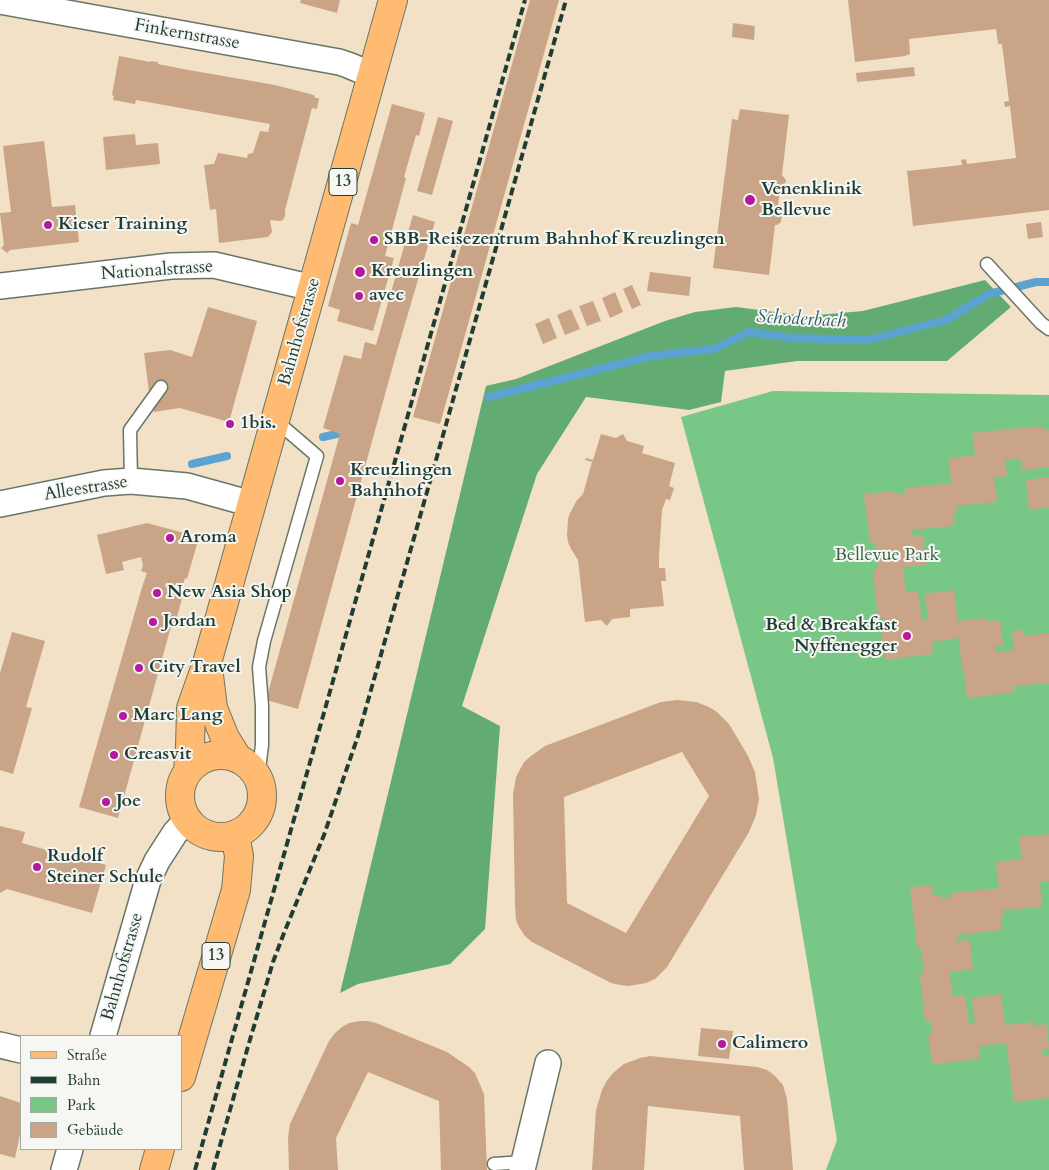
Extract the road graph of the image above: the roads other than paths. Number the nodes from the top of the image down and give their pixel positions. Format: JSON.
{"nodes":[{"id":1,"x":393,"y":0,"type":"edge"},
{"id":2,"x":0,"y":3,"type":"edge"},
{"id":3,"x":372,"y":75,"type":"junction"},
{"id":4,"x":987,"y":264,"type":"dead end"},
{"id":5,"x":0,"y":286,"type":"edge"},
{"id":6,"x":313,"y":288,"type":"junction"},
{"id":7,"x":1049,"y":329,"type":"edge"},
{"id":8,"x":161,"y":387,"type":"dead end"},
{"id":9,"x":275,"y":420,"type":"junction"},
{"id":10,"x":131,"y":481,"type":"junction"},
{"id":11,"x":242,"y":501,"type":"junction"},
{"id":12,"x":0,"y":504,"type":"edge"},
{"id":13,"x":207,"y":664,"type":"junction"},
{"id":14,"x":237,"y":758,"type":"junction"},
{"id":15,"x":188,"y":771,"type":"junction"},
{"id":16,"x":258,"y":777,"type":"junction"},
{"id":17,"x":187,"y":820,"type":"junction"},
{"id":18,"x":235,"y":835,"type":"junction"},
{"id":19,"x":103,"y":1035,"type":"edge"},
{"id":20,"x":0,"y":1045,"type":"edge"},
{"id":21,"x":20,"y":1050,"type":"edge"},
{"id":22,"x":548,"y":1063,"type":"dead end"},
{"id":23,"x":182,"y":1073,"type":"edge"},
{"id":24,"x":70,"y":1150,"type":"edge"},
{"id":25,"x":160,"y":1150,"type":"edge"},
{"id":26,"x":494,"y":1164,"type":"dead end"},
{"id":27,"x":523,"y":1166,"type":"edge"},
{"id":28,"x":64,"y":1170,"type":"edge"},
{"id":29,"x":154,"y":1170,"type":"edge"}],
"edges":[{"from":1,"to":3,"type":"main road","name":"Bahnhofstrasse","number":"13"},
{"from":2,"to":3,"type":"street","name":"Finkernstrasse"},
{"from":3,"to":6,"type":"main road","name":"Bahnhofstrasse","number":"13"},
{"from":4,"to":7,"type":"lane"},
{"from":5,"to":6,"type":"street","name":"Nationalstrasse"},
{"from":6,"to":9,"type":"main road","name":"Bahnhofstrasse","number":"13"},
{"from":8,"to":10,"type":"lane"},
{"from":9,"to":11,"type":"main road","name":"Bahnhofstrasse","number":"13"},
{"from":9,"to":16,"type":"lane"},
{"from":10,"to":11,"type":"street","name":"Alleestrasse"},
{"from":10,"to":12,"type":"street","name":"Alleestrasse"},
{"from":11,"to":13,"type":"main road","name":"Bahnhofstrasse","number":"13"},
{"from":13,"to":14,"type":"main road","name":"Bahnhofstrasse","number":"13"},
{"from":13,"to":15,"type":"main road","name":"Bahnhofstrasse","number":"13"},
{"from":14,"to":15,"type":"main road"},
{"from":14,"to":16,"type":"main road"},
{"from":15,"to":17,"type":"main road"},
{"from":16,"to":18,"type":"main road"},
{"from":17,"to":18,"type":"main road"},
{"from":17,"to":19,"type":"street","name":"Bahnhofstrasse"},
{"from":18,"to":23,"type":"main road","number":"13"},
{"from":20,"to":21,"type":"street"},
{"from":22,"to":27,"type":"street"},
{"from":24,"to":28,"type":"street"},
{"from":25,"to":29,"type":"main road"},
{"from":26,"to":27,"type":"lane"}]}
